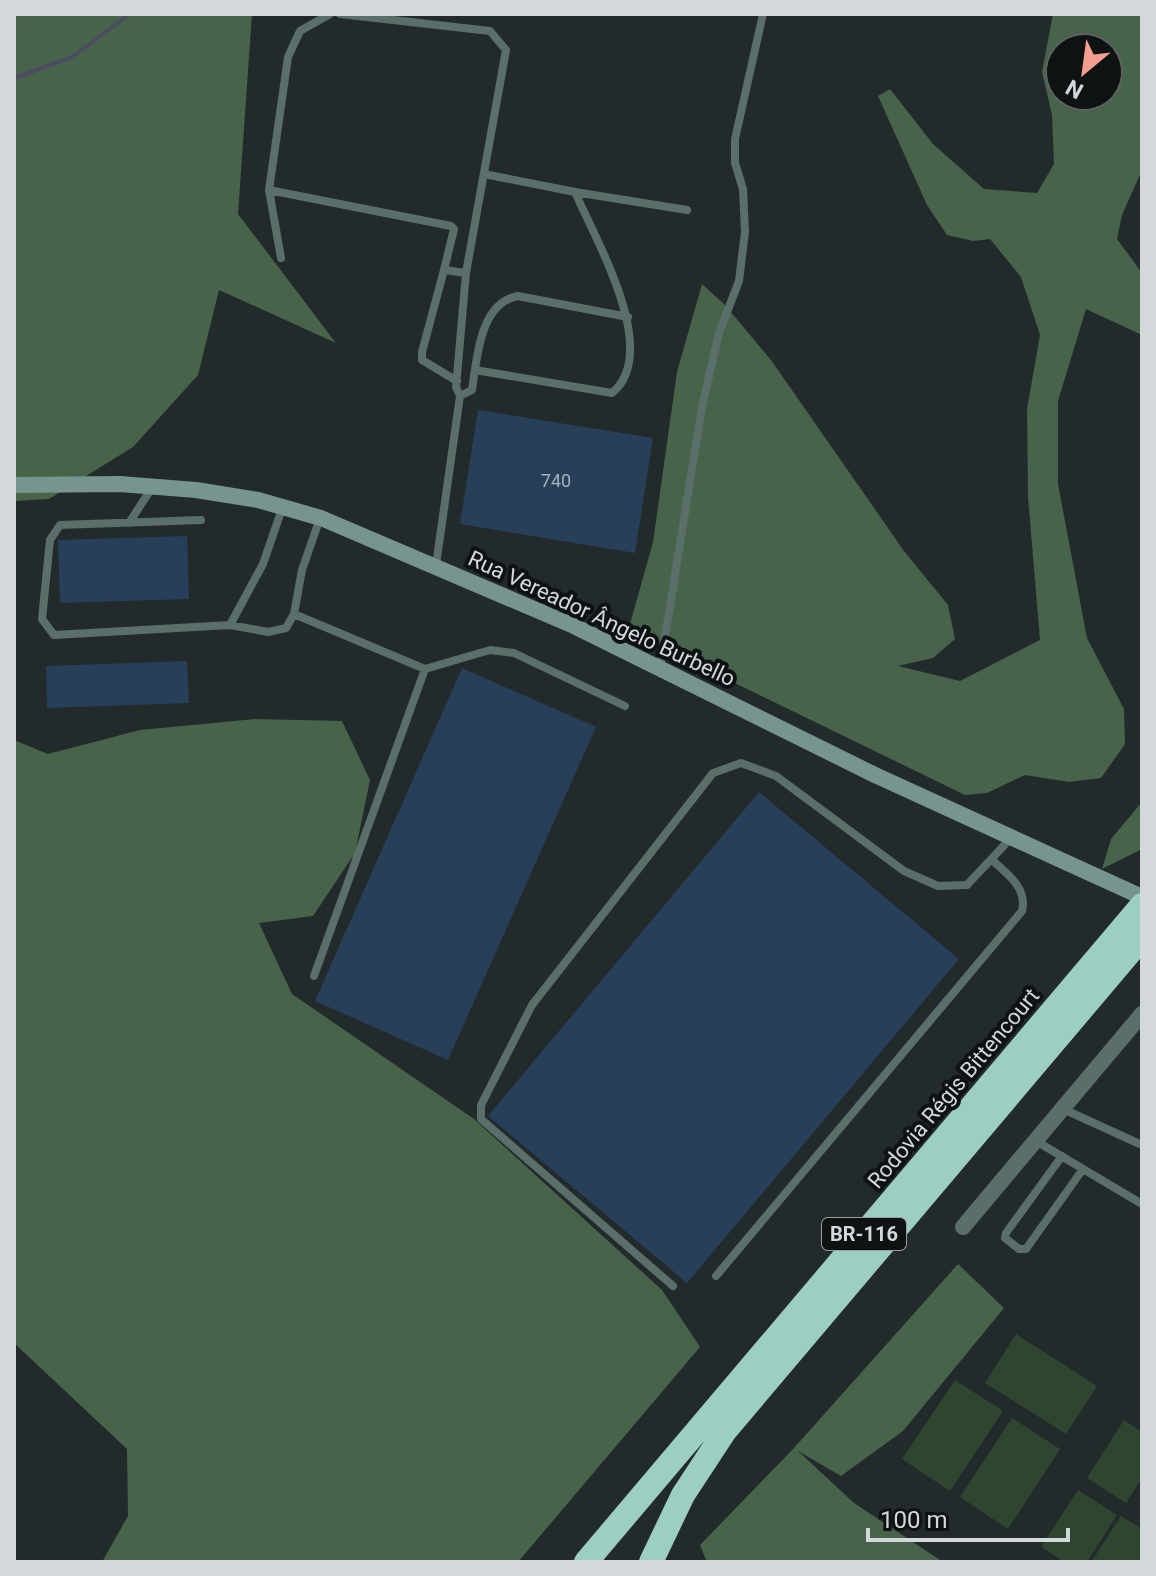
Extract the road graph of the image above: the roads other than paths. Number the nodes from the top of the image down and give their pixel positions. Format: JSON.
{"nodes":[{"id":1,"x":330,"y":14,"type":"edge"},
{"id":2,"x":340,"y":14,"type":"edge"},
{"id":3,"x":763,"y":14,"type":"edge"},
{"id":4,"x":484,"y":174,"type":"junction"},
{"id":5,"x":269,"y":190,"type":"junction"},
{"id":6,"x":575,"y":192,"type":"junction"},
{"id":7,"x":687,"y":210,"type":"dead end"},
{"id":8,"x":281,"y":258,"type":"dead end"},
{"id":9,"x":444,"y":270,"type":"junction"},
{"id":10,"x":466,"y":273,"type":"junction"},
{"id":11,"x":628,"y":317,"type":"junction"},
{"id":12,"x":475,"y":370,"type":"junction"},
{"id":13,"x":457,"y":381,"type":"junction"},
{"id":14,"x":460,"y":396,"type":"junction"},
{"id":15,"x":14,"y":485,"type":"edge"},
{"id":16,"x":153,"y":486,"type":"junction"},
{"id":17,"x":283,"y":506,"type":"junction"},
{"id":18,"x":321,"y":518,"type":"junction"},
{"id":19,"x":201,"y":520,"type":"dead end"},
{"id":20,"x":129,"y":523,"type":"junction"},
{"id":21,"x":436,"y":565,"type":"junction"},
{"id":22,"x":294,"y":614,"type":"junction"},
{"id":23,"x":230,"y":625,"type":"junction"},
{"id":24,"x":660,"y":668,"type":"junction"},
{"id":25,"x":425,"y":669,"type":"junction"},
{"id":26,"x":625,"y":706,"type":"dead end"},
{"id":27,"x":1012,"y":837,"type":"junction"},
{"id":28,"x":992,"y":860,"type":"junction"},
{"id":29,"x":1142,"y":897,"type":"edge"},
{"id":30,"x":1142,"y":905,"type":"edge"},
{"id":31,"x":1142,"y":938,"type":"edge"},
{"id":32,"x":314,"y":976,"type":"dead end"},
{"id":33,"x":1142,"y":1014,"type":"edge"},
{"id":34,"x":1062,"y":1109,"type":"junction"},
{"id":35,"x":1036,"y":1141,"type":"junction"},
{"id":36,"x":1142,"y":1145,"type":"edge"},
{"id":37,"x":1062,"y":1156,"type":"junction"},
{"id":38,"x":1083,"y":1169,"type":"junction"},
{"id":39,"x":1142,"y":1204,"type":"edge"},
{"id":40,"x":963,"y":1227,"type":"dead end"},
{"id":41,"x":716,"y":1276,"type":"dead end"},
{"id":42,"x":673,"y":1286,"type":"dead end"},
{"id":43,"x":586,"y":1562,"type":"edge"},
{"id":44,"x":651,"y":1562,"type":"edge"}],
"edges":[{"from":1,"to":5,"type":"lane"},
{"from":2,"to":4,"type":"lane"},
{"from":3,"to":24,"type":"lane"},
{"from":4,"to":6,"type":"lane"},
{"from":4,"to":10,"type":"lane"},
{"from":5,"to":8,"type":"lane"},
{"from":5,"to":9,"type":"lane"},
{"from":6,"to":7,"type":"lane"},
{"from":6,"to":11,"type":"lane"},
{"from":9,"to":10,"type":"lane"},
{"from":9,"to":13,"type":"lane"},
{"from":10,"to":13,"type":"lane"},
{"from":11,"to":12,"type":"lane"},
{"from":11,"to":12,"type":"lane"},
{"from":12,"to":14,"type":"lane"},
{"from":13,"to":14,"type":"lane"},
{"from":14,"to":21,"type":"lane"},
{"from":15,"to":16,"type":"main road","name":"Rua Vereador Ângelo Burbello"},
{"from":16,"to":17,"type":"main road","name":"Rua Vereador Ângelo Burbello"},
{"from":16,"to":20,"type":"lane"},
{"from":17,"to":18,"type":"main road","name":"Rua Vereador Ângelo Burbello"},
{"from":17,"to":23,"type":"lane"},
{"from":18,"to":21,"type":"main road","name":"Rua Vereador Ângelo Burbello"},
{"from":18,"to":22,"type":"lane"},
{"from":19,"to":20,"type":"lane"},
{"from":20,"to":23,"type":"lane"},
{"from":21,"to":24,"type":"main road","name":"Rua Vereador Ângelo Burbello"},
{"from":22,"to":23,"type":"lane"},
{"from":22,"to":25,"type":"lane"},
{"from":24,"to":27,"type":"main road","name":"Rua Vereador Ângelo Burbello"},
{"from":25,"to":26,"type":"lane"},
{"from":25,"to":32,"type":"lane"},
{"from":27,"to":28,"type":"lane"},
{"from":27,"to":29,"type":"main road","name":"Rua Vereador Ângelo Burbello"},
{"from":28,"to":41,"type":"lane"},
{"from":28,"to":42,"type":"lane"},
{"from":30,"to":43,"type":"highway","name":"Rodovia Régis Bittencourt","number":"BR-116"},
{"from":31,"to":44,"type":"highway","number":"BR-116"},
{"from":33,"to":34,"type":"street"},
{"from":34,"to":35,"type":"street"},
{"from":34,"to":36,"type":"lane"},
{"from":35,"to":37,"type":"lane"},
{"from":35,"to":40,"type":"street"},
{"from":37,"to":38,"type":"lane"},
{"from":37,"to":38,"type":"lane"},
{"from":38,"to":39,"type":"lane"}]}
